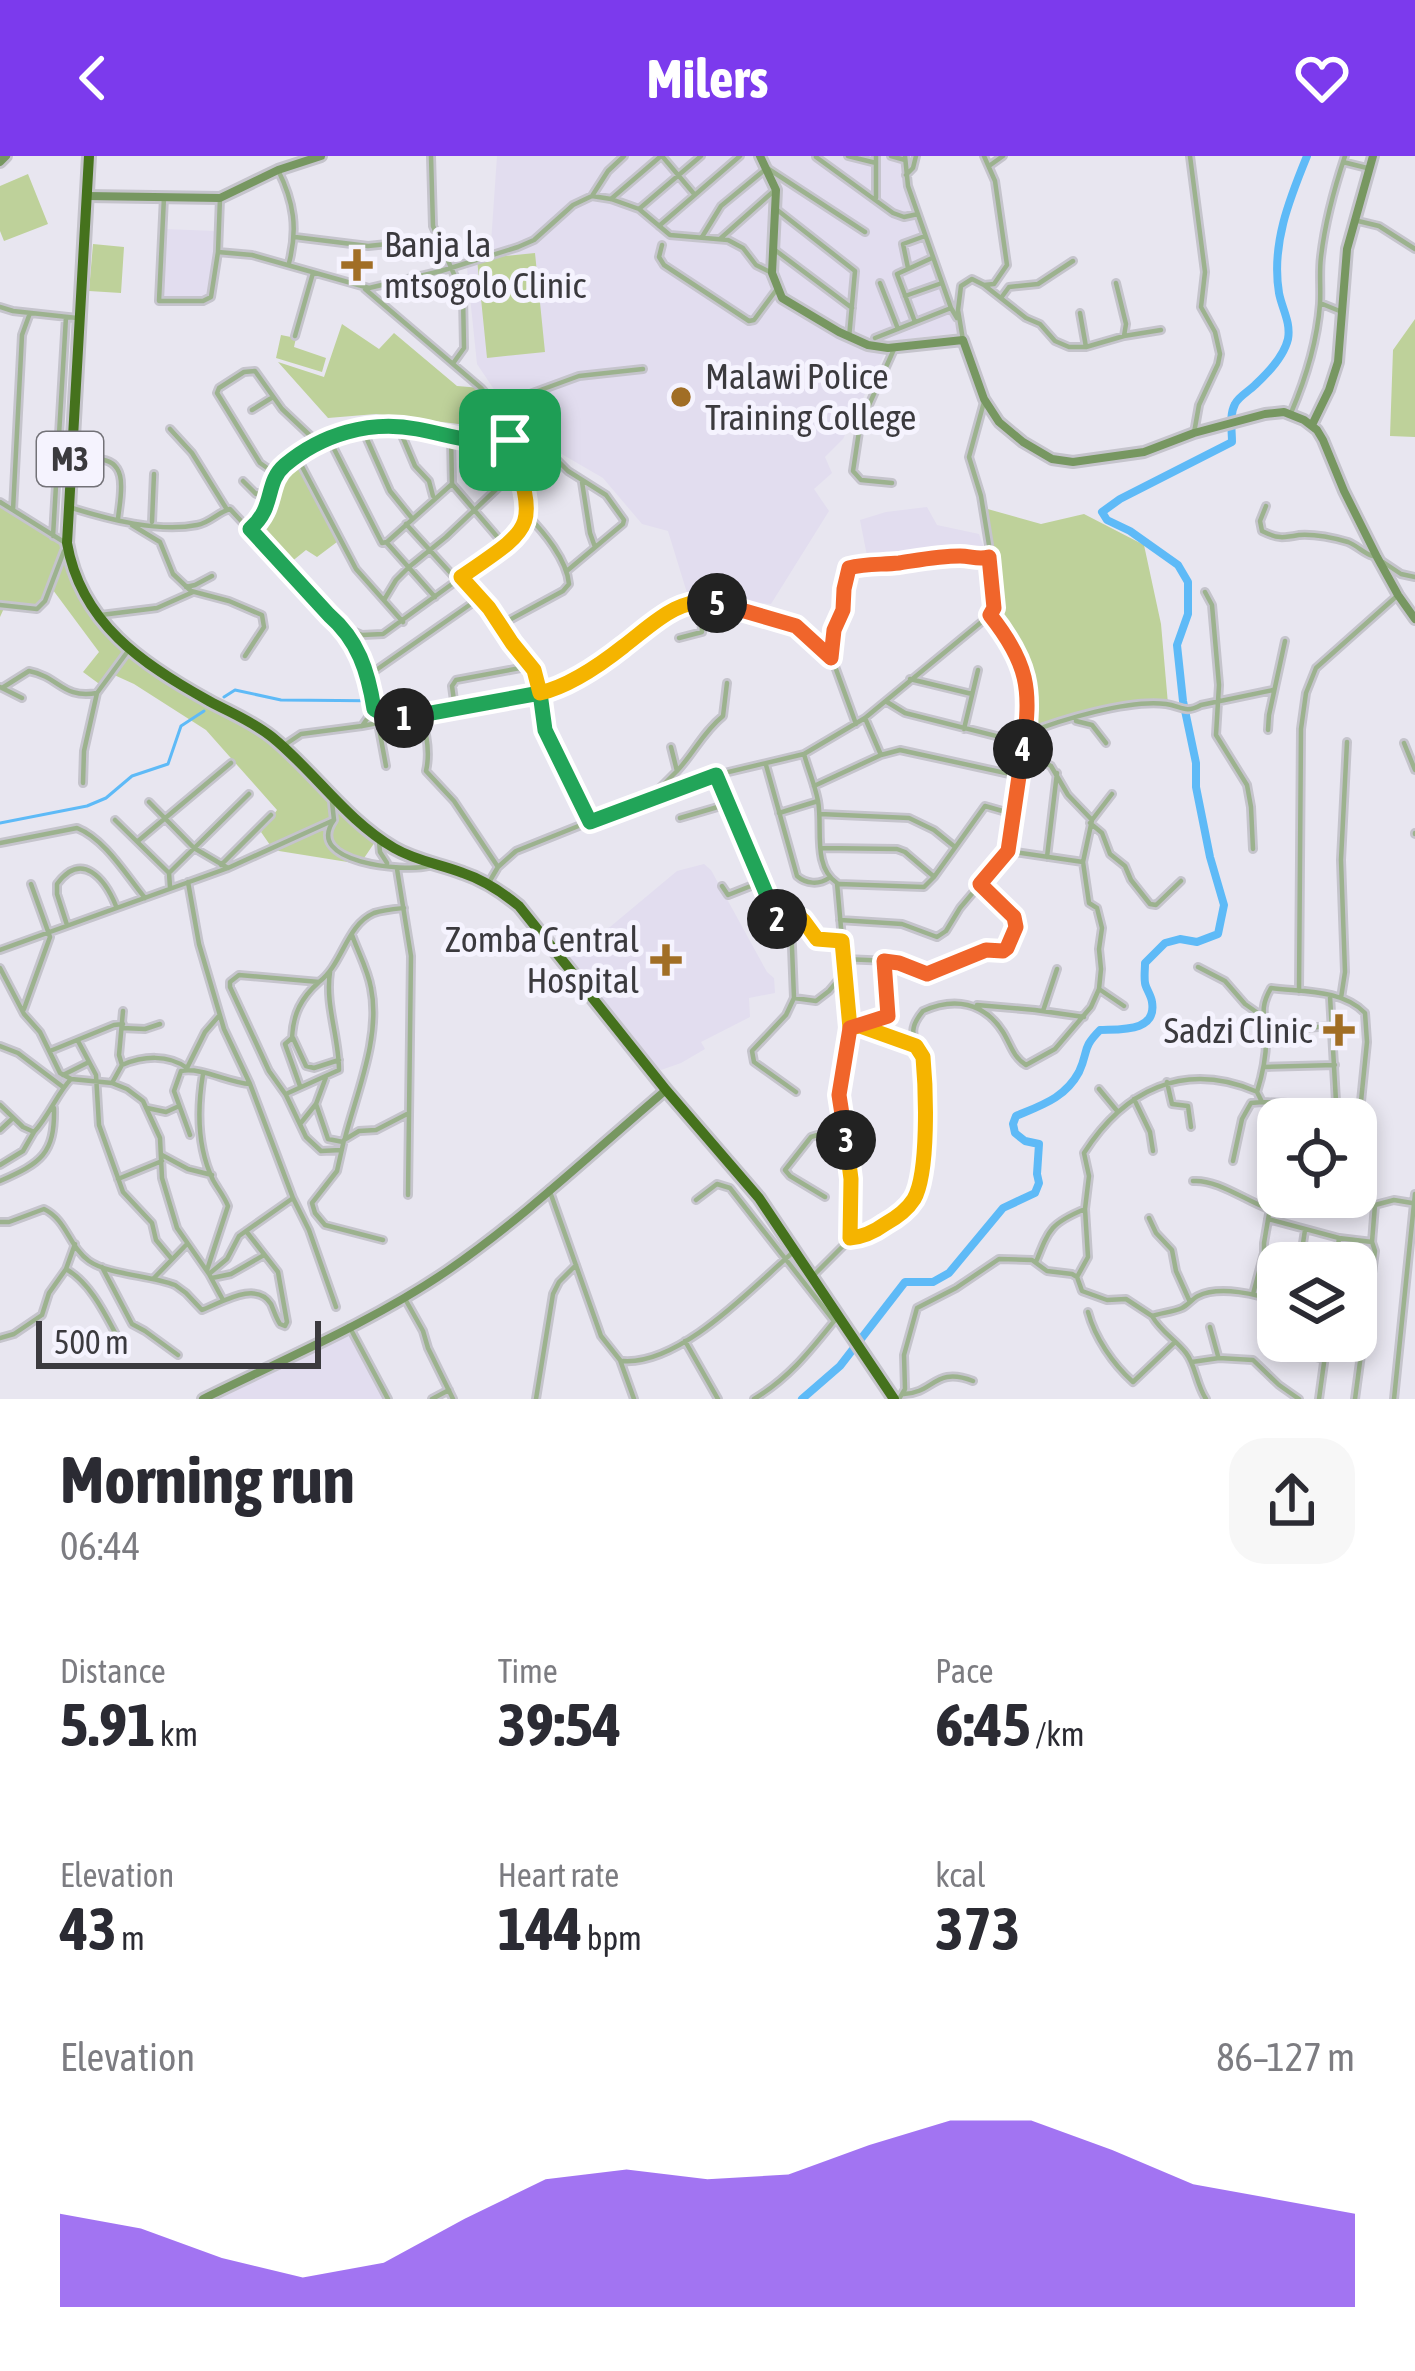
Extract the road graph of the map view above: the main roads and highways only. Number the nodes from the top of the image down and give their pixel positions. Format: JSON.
{"nodes":[{"id":1,"x":89,"y":156,"type":"edge"},
{"id":2,"x":899,"y":1397,"type":"edge"}],
"edges":[{"from":1,"to":2,"type":"highway","number":"M3"}]}
